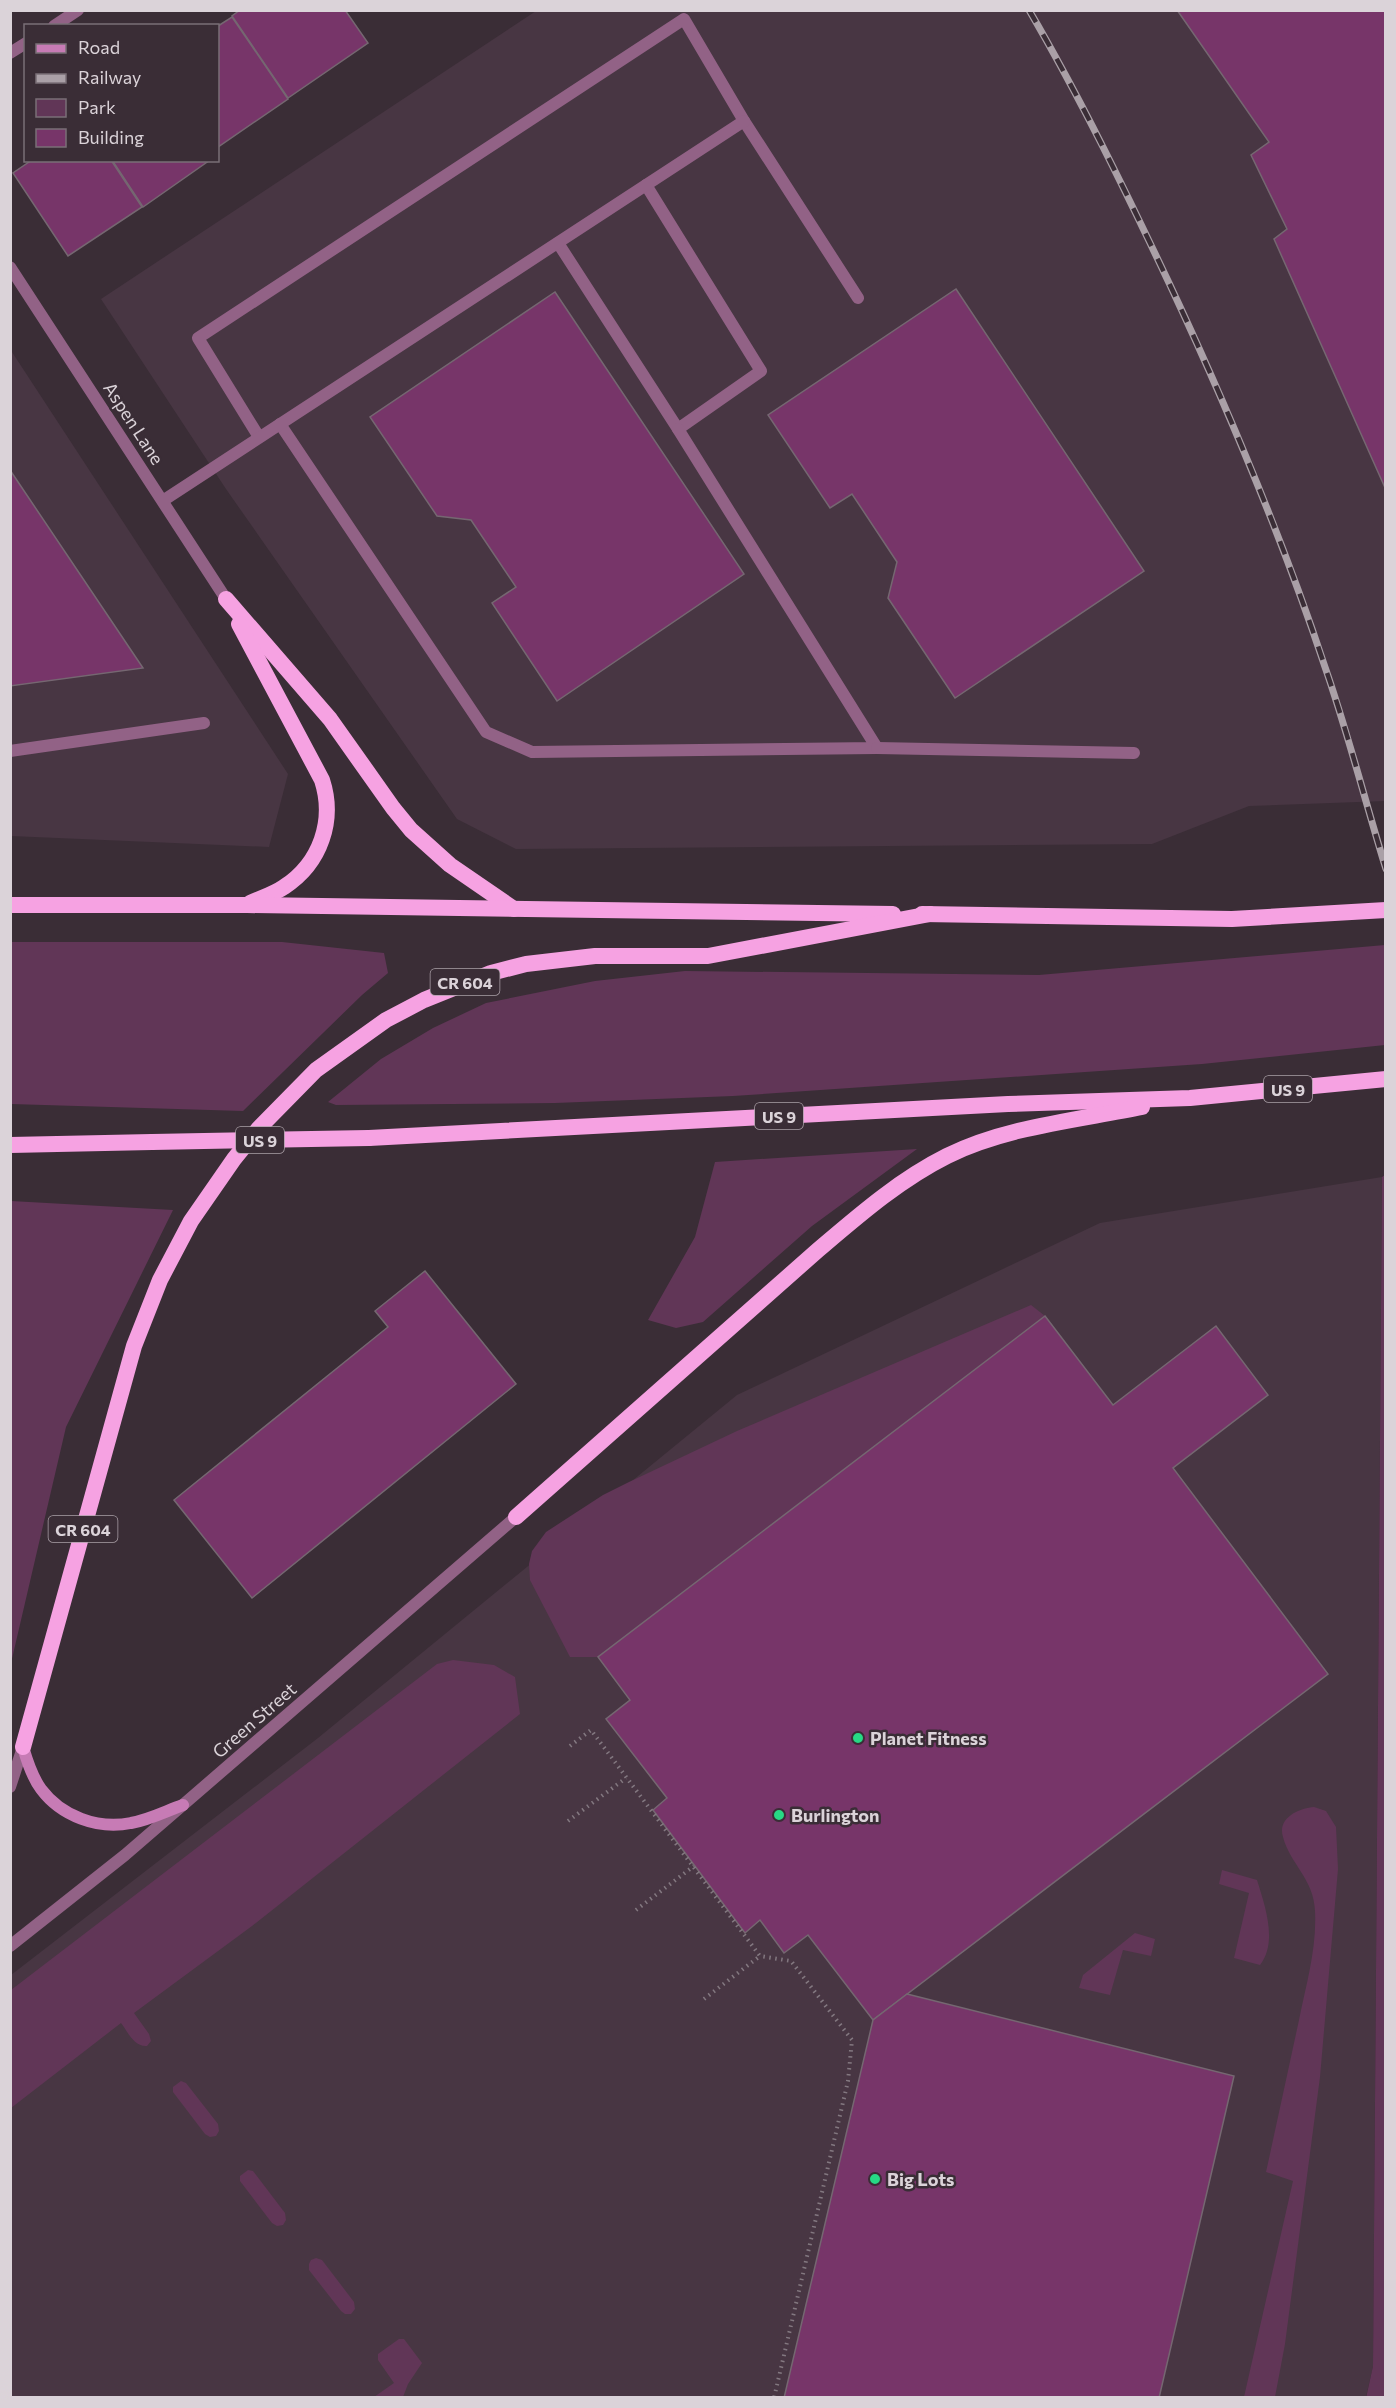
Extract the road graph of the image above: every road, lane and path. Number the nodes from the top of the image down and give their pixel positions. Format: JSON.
{"nodes":[{"id":1,"x":78,"y":10,"type":"edge"},
{"id":2,"x":57,"y":24,"type":"edge"},
{"id":3,"x":24,"y":44,"type":"edge"},
{"id":4,"x":10,"y":52,"type":"edge"},
{"id":5,"x":744,"y":122,"type":"junction"},
{"id":6,"x":646,"y":185,"type":"junction"},
{"id":7,"x":558,"y":243,"type":"junction"},
{"id":8,"x":10,"y":267,"type":"edge"},
{"id":9,"x":858,"y":298,"type":"dead end"},
{"id":10,"x":280,"y":424,"type":"junction"},
{"id":11,"x":678,"y":429,"type":"junction"},
{"id":12,"x":259,"y":437,"type":"junction"},
{"id":13,"x":164,"y":500,"type":"junction"},
{"id":14,"x":226,"y":599,"type":"junction"},
{"id":15,"x":204,"y":723,"type":"dead end"},
{"id":16,"x":877,"y":748,"type":"junction"},
{"id":17,"x":10,"y":751,"type":"edge"},
{"id":18,"x":1134,"y":753,"type":"dead end"},
{"id":19,"x":10,"y":905,"type":"edge"},
{"id":20,"x":246,"y":905,"type":"junction"},
{"id":21,"x":514,"y":909,"type":"junction"},
{"id":22,"x":1386,"y":910,"type":"edge"},
{"id":23,"x":930,"y":914,"type":"junction"},
{"id":24,"x":1386,"y":1079,"type":"edge"},
{"id":25,"x":1190,"y":1098,"type":"junction"},
{"id":26,"x":10,"y":1145,"type":"edge"},
{"id":27,"x":516,"y":1517,"type":"joint"},
{"id":28,"x":570,"y":1746,"type":"dead end"},
{"id":29,"x":23,"y":1747,"type":"junction"},
{"id":30,"x":626,"y":1778,"type":"junction"},
{"id":31,"x":10,"y":1787,"type":"edge"},
{"id":32,"x":183,"y":1805,"type":"junction"},
{"id":33,"x":568,"y":1821,"type":"dead end"},
{"id":34,"x":694,"y":1866,"type":"junction"},
{"id":35,"x":636,"y":1910,"type":"dead end"},
{"id":36,"x":10,"y":1946,"type":"edge"},
{"id":37,"x":760,"y":1956,"type":"junction"},
{"id":38,"x":704,"y":1999,"type":"dead end"},
{"id":39,"x":774,"y":2397,"type":"edge"}],
"edges":[{"from":1,"to":2,"type":"street"},
{"from":3,"to":4,"type":"street"},
{"from":5,"to":6,"type":"street"},
{"from":5,"to":9,"type":"street"},
{"from":5,"to":12,"type":"street"},
{"from":6,"to":7,"type":"street"},
{"from":6,"to":11,"type":"street"},
{"from":7,"to":10,"type":"street"},
{"from":7,"to":11,"type":"street"},
{"from":8,"to":13,"type":"street","name":"Aspen Lane"},
{"from":10,"to":12,"type":"street"},
{"from":10,"to":16,"type":"street"},
{"from":11,"to":16,"type":"street"},
{"from":12,"to":13,"type":"street"},
{"from":13,"to":14,"type":"street","name":"Aspen Lane"},
{"from":14,"to":20,"type":"highway"},
{"from":14,"to":21,"type":"highway"},
{"from":15,"to":17,"type":"street"},
{"from":16,"to":18,"type":"street"},
{"from":19,"to":20,"type":"highway"},
{"from":20,"to":21,"type":"highway"},
{"from":21,"to":23,"type":"highway"},
{"from":22,"to":23,"type":"highway"},
{"from":23,"to":29,"type":"highway","number":"CR 604"},
{"from":24,"to":25,"type":"highway","number":"US 9"},
{"from":25,"to":26,"type":"highway","number":"US 9","bridge":true},
{"from":25,"to":27,"type":"highway"},
{"from":27,"to":32,"type":"street","name":"Green Street"},
{"from":28,"to":30,"type":"path"},
{"from":29,"to":31,"type":"street","number":"CR 604"},
{"from":29,"to":32,"type":"main road"},
{"from":30,"to":33,"type":"path"},
{"from":30,"to":34,"type":"path"},
{"from":32,"to":36,"type":"street","name":"Green Street"},
{"from":34,"to":35,"type":"path"},
{"from":34,"to":37,"type":"path"},
{"from":37,"to":38,"type":"path"},
{"from":37,"to":39,"type":"path"}]}
